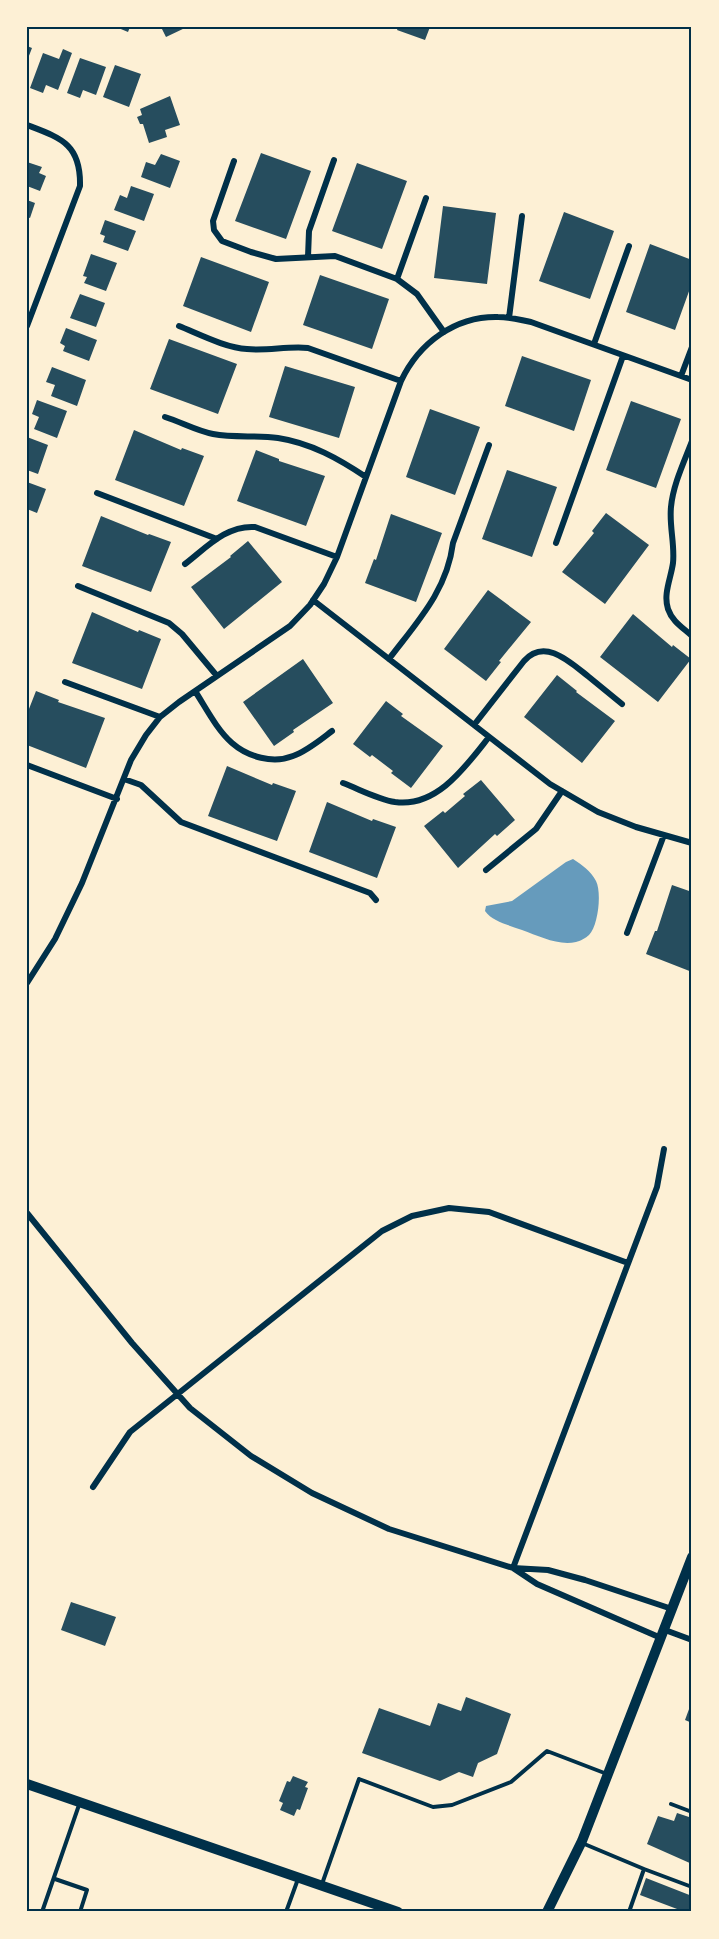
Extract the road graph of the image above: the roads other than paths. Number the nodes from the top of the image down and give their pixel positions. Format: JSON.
{"nodes":[{"id":1,"x":27,"y":125,"type":"edge"},
{"id":2,"x":334,"y":160,"type":"dead end"},
{"id":3,"x":234,"y":161,"type":"dead end"},
{"id":4,"x":426,"y":198,"type":"dead end"},
{"id":5,"x":522,"y":216,"type":"dead end"},
{"id":6,"x":629,"y":246,"type":"dead end"},
{"id":7,"x":308,"y":257,"type":"junction"},
{"id":8,"x":397,"y":279,"type":"junction"},
{"id":9,"x":509,"y":318,"type":"junction"},
{"id":10,"x":27,"y":326,"type":"edge"},
{"id":11,"x":179,"y":326,"type":"dead end"},
{"id":12,"x":444,"y":332,"type":"junction"},
{"id":13,"x":594,"y":344,"type":"junction"},
{"id":14,"x":692,"y":347,"type":"edge"},
{"id":15,"x":623,"y":356,"type":"junction"},
{"id":16,"x":681,"y":376,"type":"junction"},
{"id":17,"x":692,"y":380,"type":"edge"},
{"id":18,"x":401,"y":381,"type":"junction"},
{"id":19,"x":165,"y":417,"type":"dead end"},
{"id":20,"x":692,"y":441,"type":"edge"},
{"id":21,"x":489,"y":445,"type":"dead end"},
{"id":22,"x":366,"y":477,"type":"junction"},
{"id":23,"x":97,"y":494,"type":"dead end"},
{"id":24,"x":217,"y":539,"type":"junction"},
{"id":25,"x":556,"y":543,"type":"dead end"},
{"id":26,"x":337,"y":557,"type":"junction"},
{"id":27,"x":185,"y":564,"type":"dead end"},
{"id":28,"x":78,"y":586,"type":"dead end"},
{"id":29,"x":314,"y":600,"type":"junction"},
{"id":30,"x":692,"y":636,"type":"edge"},
{"id":31,"x":388,"y":659,"type":"junction"},
{"id":32,"x":217,"y":676,"type":"junction"},
{"id":33,"x":65,"y":682,"type":"dead end"},
{"id":34,"x":195,"y":691,"type":"junction"},
{"id":35,"x":622,"y":704,"type":"dead end"},
{"id":36,"x":160,"y":717,"type":"junction"},
{"id":37,"x":474,"y":725,"type":"junction"},
{"id":38,"x":332,"y":731,"type":"dead end"},
{"id":39,"x":489,"y":737,"type":"junction"},
{"id":40,"x":27,"y":765,"type":"edge"},
{"id":41,"x":124,"y":779,"type":"junction"},
{"id":42,"x":343,"y":783,"type":"dead end"},
{"id":43,"x":562,"y":791,"type":"junction"},
{"id":44,"x":117,"y":798,"type":"junction"},
{"id":45,"x":664,"y":835,"type":"junction"},
{"id":46,"x":692,"y":843,"type":"edge"},
{"id":47,"x":486,"y":870,"type":"dead end"},
{"id":48,"x":376,"y":900,"type":"dead end"},
{"id":49,"x":627,"y":933,"type":"dead end"},
{"id":50,"x":27,"y":983,"type":"edge"},
{"id":51,"x":664,"y":1149,"type":"dead end"},
{"id":52,"x":27,"y":1213,"type":"edge"},
{"id":53,"x":628,"y":1263,"type":"junction"},
{"id":54,"x":178,"y":1394,"type":"junction"},
{"id":55,"x":93,"y":1487,"type":"dead end"},
{"id":56,"x":692,"y":1557,"type":"edge"},
{"id":57,"x":513,"y":1568,"type":"junction"},
{"id":58,"x":672,"y":1609,"type":"junction"},
{"id":59,"x":663,"y":1634,"type":"junction"},
{"id":60,"x":692,"y":1640,"type":"edge"},
{"id":61,"x":608,"y":1774,"type":"junction"},
{"id":62,"x":27,"y":1784,"type":"edge"},
{"id":63,"x":80,"y":1802,"type":"junction"},
{"id":64,"x":670,"y":1804,"type":"dead end"},
{"id":65,"x":692,"y":1812,"type":"edge"},
{"id":66,"x":581,"y":1843,"type":"junction"},
{"id":67,"x":644,"y":1869,"type":"junction"},
{"id":68,"x":298,"y":1878,"type":"junction"},
{"id":69,"x":55,"y":1879,"type":"junction"},
{"id":70,"x":322,"y":1886,"type":"junction"},
{"id":71,"x":692,"y":1887,"type":"edge"},
{"id":72,"x":42,"y":1912,"type":"edge"},
{"id":73,"x":80,"y":1912,"type":"edge"},
{"id":74,"x":286,"y":1912,"type":"edge"},
{"id":75,"x":398,"y":1912,"type":"edge"},
{"id":76,"x":547,"y":1912,"type":"edge"},
{"id":77,"x":629,"y":1912,"type":"edge"}],
"edges":[{"from":1,"to":10,"type":"street"},
{"from":2,"to":7,"type":"street"},
{"from":3,"to":7,"type":"street"},
{"from":4,"to":8,"type":"street"},
{"from":5,"to":9,"type":"street"},
{"from":6,"to":13,"type":"street"},
{"from":7,"to":8,"type":"street"},
{"from":8,"to":12,"type":"street"},
{"from":9,"to":12,"type":"street"},
{"from":9,"to":13,"type":"street"},
{"from":11,"to":18,"type":"street"},
{"from":12,"to":18,"type":"street"},
{"from":13,"to":15,"type":"street"},
{"from":14,"to":16,"type":"street"},
{"from":15,"to":16,"type":"street"},
{"from":15,"to":25,"type":"street"},
{"from":16,"to":17,"type":"street"},
{"from":18,"to":22,"type":"street"},
{"from":19,"to":22,"type":"street"},
{"from":20,"to":30,"type":"street"},
{"from":21,"to":31,"type":"street"},
{"from":22,"to":26,"type":"street"},
{"from":23,"to":24,"type":"street"},
{"from":24,"to":26,"type":"street"},
{"from":24,"to":27,"type":"street"},
{"from":26,"to":29,"type":"street"},
{"from":28,"to":32,"type":"street"},
{"from":29,"to":31,"type":"street"},
{"from":29,"to":32,"type":"street"},
{"from":31,"to":37,"type":"street"},
{"from":32,"to":34,"type":"street"},
{"from":33,"to":36,"type":"street"},
{"from":34,"to":36,"type":"street"},
{"from":34,"to":38,"type":"street"},
{"from":35,"to":37,"type":"street"},
{"from":36,"to":41,"type":"street"},
{"from":37,"to":39,"type":"street"},
{"from":39,"to":42,"type":"street"},
{"from":39,"to":43,"type":"street"},
{"from":40,"to":44,"type":"street"},
{"from":41,"to":44,"type":"street"},
{"from":41,"to":48,"type":"street"},
{"from":43,"to":45,"type":"street"},
{"from":43,"to":47,"type":"street"},
{"from":44,"to":50,"type":"street"},
{"from":45,"to":46,"type":"street"},
{"from":45,"to":49,"type":"street"},
{"from":51,"to":53,"type":"street"},
{"from":52,"to":54,"type":"street"},
{"from":53,"to":54,"type":"street"},
{"from":53,"to":57,"type":"street"},
{"from":54,"to":55,"type":"street"},
{"from":54,"to":57,"type":"street"},
{"from":56,"to":58,"type":"main road"},
{"from":57,"to":58,"type":"street"},
{"from":57,"to":59,"type":"street"},
{"from":58,"to":59,"type":"main road"},
{"from":59,"to":60,"type":"street"},
{"from":59,"to":61,"type":"main road"},
{"from":61,"to":66,"type":"main road"},
{"from":61,"to":70,"type":"lane"},
{"from":62,"to":63,"type":"main road"},
{"from":63,"to":68,"type":"main road"},
{"from":63,"to":69,"type":"lane"},
{"from":64,"to":65,"type":"lane"},
{"from":66,"to":67,"type":"lane"},
{"from":66,"to":76,"type":"main road"},
{"from":67,"to":71,"type":"lane"},
{"from":67,"to":77,"type":"lane"},
{"from":68,"to":70,"type":"main road"},
{"from":68,"to":74,"type":"lane"},
{"from":69,"to":72,"type":"lane"},
{"from":69,"to":73,"type":"lane"},
{"from":70,"to":75,"type":"main road"}]}
